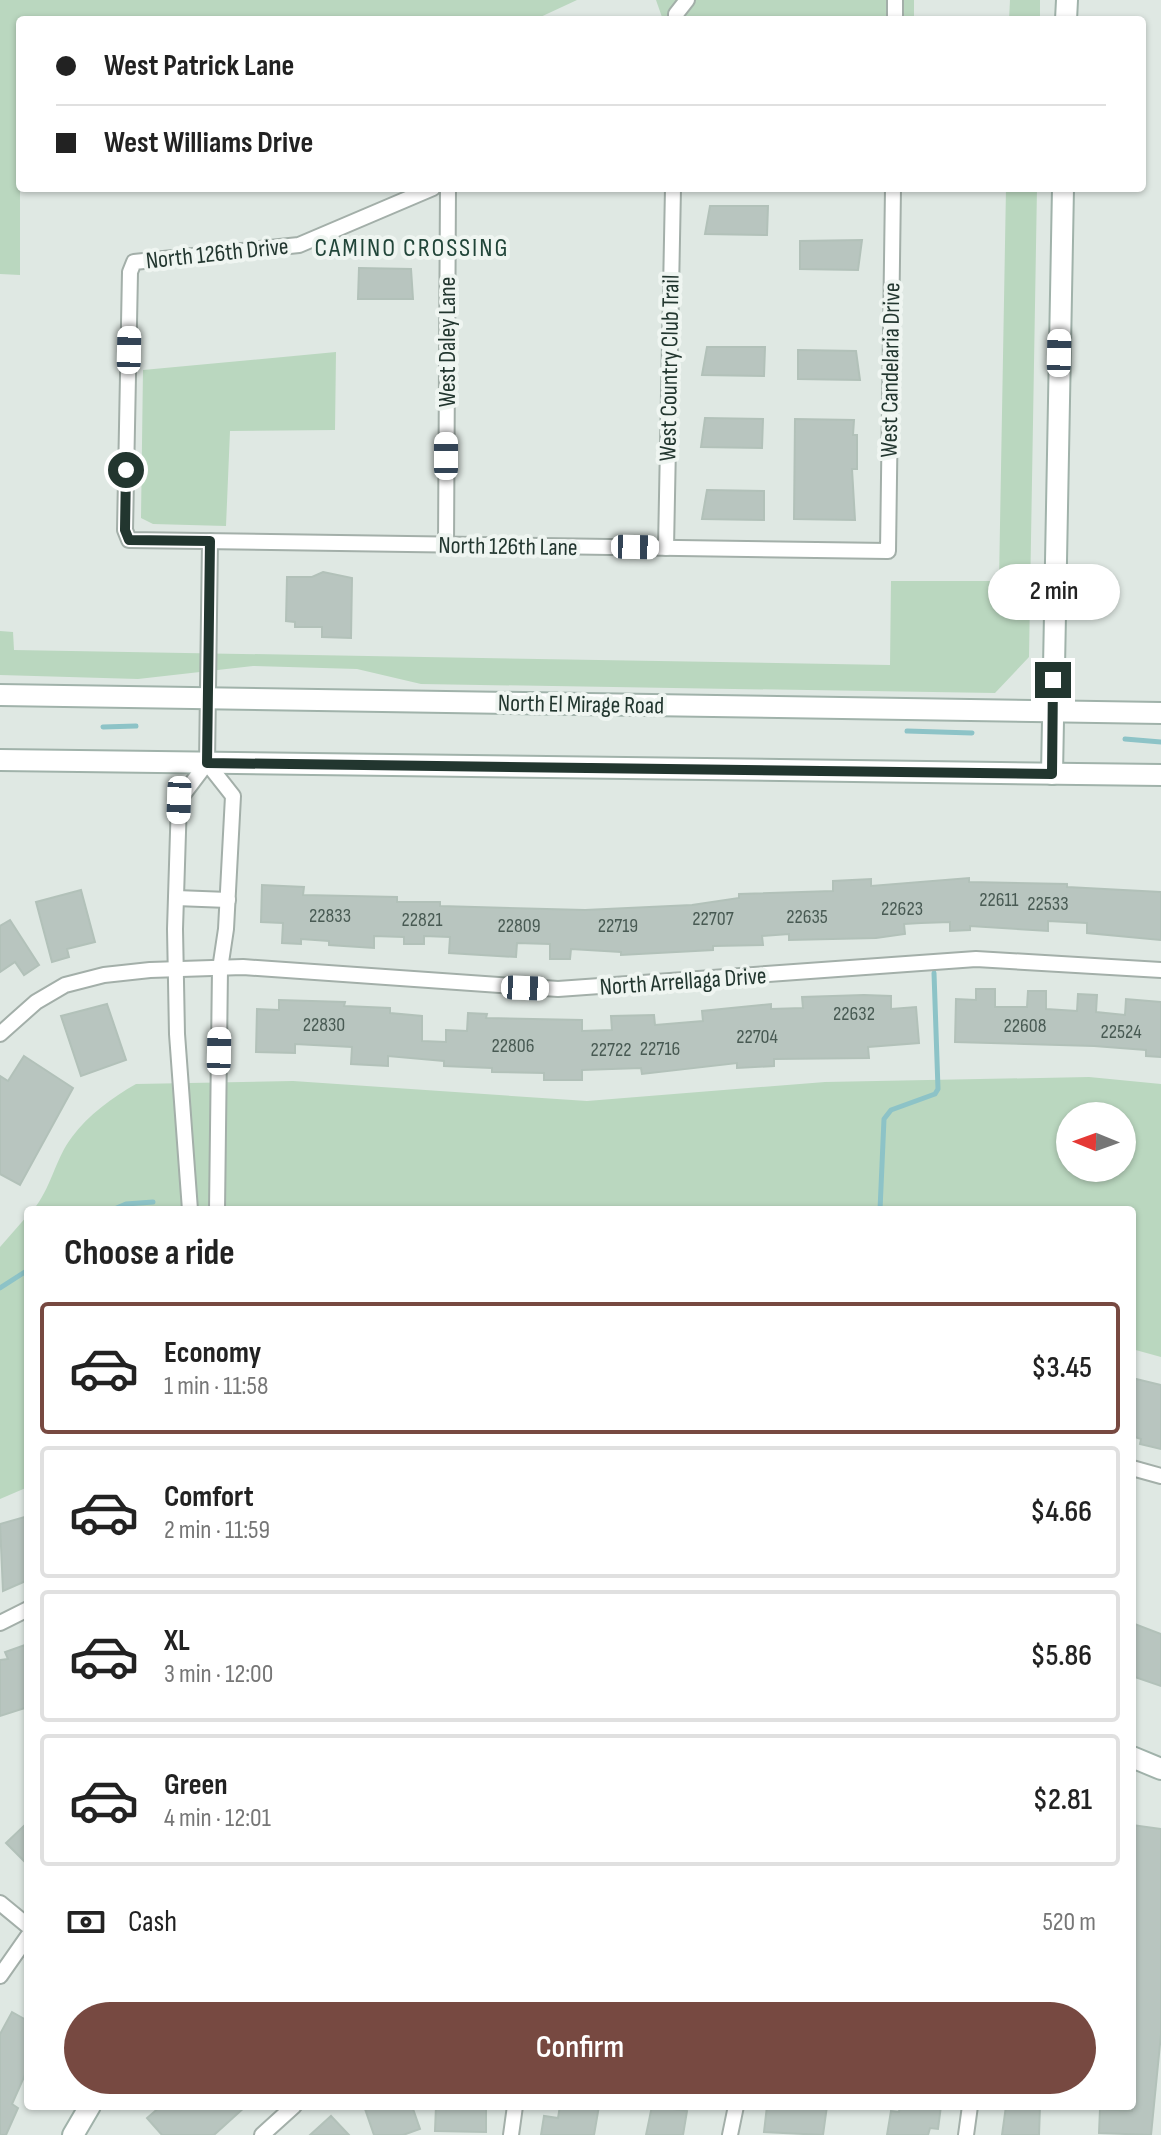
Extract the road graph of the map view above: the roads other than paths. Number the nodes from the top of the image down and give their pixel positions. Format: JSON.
{"nodes":[{"id":1,"x":424,"y":192,"type":"edge"},
{"id":2,"x":448,"y":192,"type":"edge"},
{"id":3,"x":673,"y":192,"type":"edge"},
{"id":4,"x":893,"y":192,"type":"edge"},
{"id":5,"x":1063,"y":192,"type":"edge"},
{"id":6,"x":129,"y":540,"type":"joint"},
{"id":7,"x":210,"y":541,"type":"junction"},
{"id":8,"x":446,"y":545,"type":"junction"},
{"id":9,"x":666,"y":548,"type":"junction"},
{"id":10,"x":888,"y":551,"type":"joint"},
{"id":11,"x":0,"y":695,"type":"edge"},
{"id":12,"x":209,"y":697,"type":"junction"},
{"id":13,"x":1052,"y":711,"type":"junction"},
{"id":14,"x":1161,"y":713,"type":"edge"},
{"id":15,"x":0,"y":760,"type":"edge"},
{"id":16,"x":207,"y":763,"type":"junction"},
{"id":17,"x":1052,"y":774,"type":"junction"},
{"id":18,"x":1161,"y":775,"type":"edge"},
{"id":19,"x":176,"y":898,"type":"junction"},
{"id":20,"x":228,"y":900,"type":"junction"},
{"id":21,"x":174,"y":969,"type":"junction"},
{"id":22,"x":220,"y":969,"type":"junction"},
{"id":23,"x":1161,"y":970,"type":"edge"},
{"id":24,"x":0,"y":1034,"type":"edge"},
{"id":25,"x":190,"y":1206,"type":"edge"},
{"id":26,"x":217,"y":1206,"type":"edge"},
{"id":27,"x":1136,"y":1469,"type":"edge"},
{"id":28,"x":1161,"y":1476,"type":"edge"},
{"id":29,"x":24,"y":1611,"type":"edge"},
{"id":30,"x":0,"y":1623,"type":"edge"},
{"id":31,"x":1136,"y":1759,"type":"edge"},
{"id":32,"x":1161,"y":1769,"type":"edge"},
{"id":33,"x":0,"y":1903,"type":"edge"},
{"id":34,"x":24,"y":1923,"type":"edge"},
{"id":35,"x":24,"y":1942,"type":"edge"},
{"id":36,"x":0,"y":1976,"type":"edge"},
{"id":37,"x":88,"y":2110,"type":"edge"},
{"id":38,"x":290,"y":2110,"type":"edge"},
{"id":39,"x":514,"y":2110,"type":"edge"},
{"id":40,"x":735,"y":2110,"type":"edge"},
{"id":41,"x":969,"y":2110,"type":"edge"},
{"id":42,"x":73,"y":2135,"type":"edge"},
{"id":43,"x":262,"y":2135,"type":"edge"},
{"id":44,"x":511,"y":2135,"type":"edge"},
{"id":45,"x":730,"y":2135,"type":"edge"},
{"id":46,"x":966,"y":2135,"type":"edge"}],
"edges":[{"from":1,"to":6,"type":"street","name":"North 126th Drive"},
{"from":2,"to":8,"type":"street","name":"West Daley Lane"},
{"from":3,"to":9,"type":"street","name":"West Country Club Trail"},
{"from":4,"to":10,"type":"street","name":"West Candelaria Drive"},
{"from":5,"to":13,"type":"main road"},
{"from":6,"to":7,"type":"street","name":"North 126th Lane"},
{"from":7,"to":8,"type":"street","name":"North 126th Lane"},
{"from":7,"to":12,"type":"street"},
{"from":8,"to":9,"type":"street","name":"North 126th Lane"},
{"from":9,"to":10,"type":"street","name":"North 126th Lane"},
{"from":11,"to":12,"type":"main road","name":"North El Mirage Road"},
{"from":12,"to":13,"type":"main road","name":"North El Mirage Road"},
{"from":12,"to":16,"type":"street"},
{"from":13,"to":14,"type":"main road","name":"North El Mirage Road"},
{"from":13,"to":17,"type":"main road"},
{"from":15,"to":16,"type":"main road"},
{"from":16,"to":17,"type":"main road"},
{"from":16,"to":19,"type":"street"},
{"from":16,"to":20,"type":"street"},
{"from":17,"to":18,"type":"main road"},
{"from":19,"to":20,"type":"street"},
{"from":19,"to":21,"type":"street"},
{"from":20,"to":22,"type":"street"},
{"from":21,"to":22,"type":"street","name":"North Arrellaga Drive"},
{"from":21,"to":24,"type":"street","name":"North Arrellaga Drive"},
{"from":21,"to":25,"type":"street"},
{"from":22,"to":23,"type":"street","name":"North Arrellaga Drive"},
{"from":22,"to":26,"type":"street"},
{"from":27,"to":28,"type":"street"},
{"from":29,"to":30,"type":"street"},
{"from":31,"to":32,"type":"main road"},
{"from":33,"to":34,"type":"street"},
{"from":35,"to":36,"type":"street"},
{"from":37,"to":42,"type":"main road"},
{"from":38,"to":43,"type":"street"},
{"from":39,"to":44,"type":"street"},
{"from":40,"to":45,"type":"street"},
{"from":41,"to":46,"type":"street"}]}
